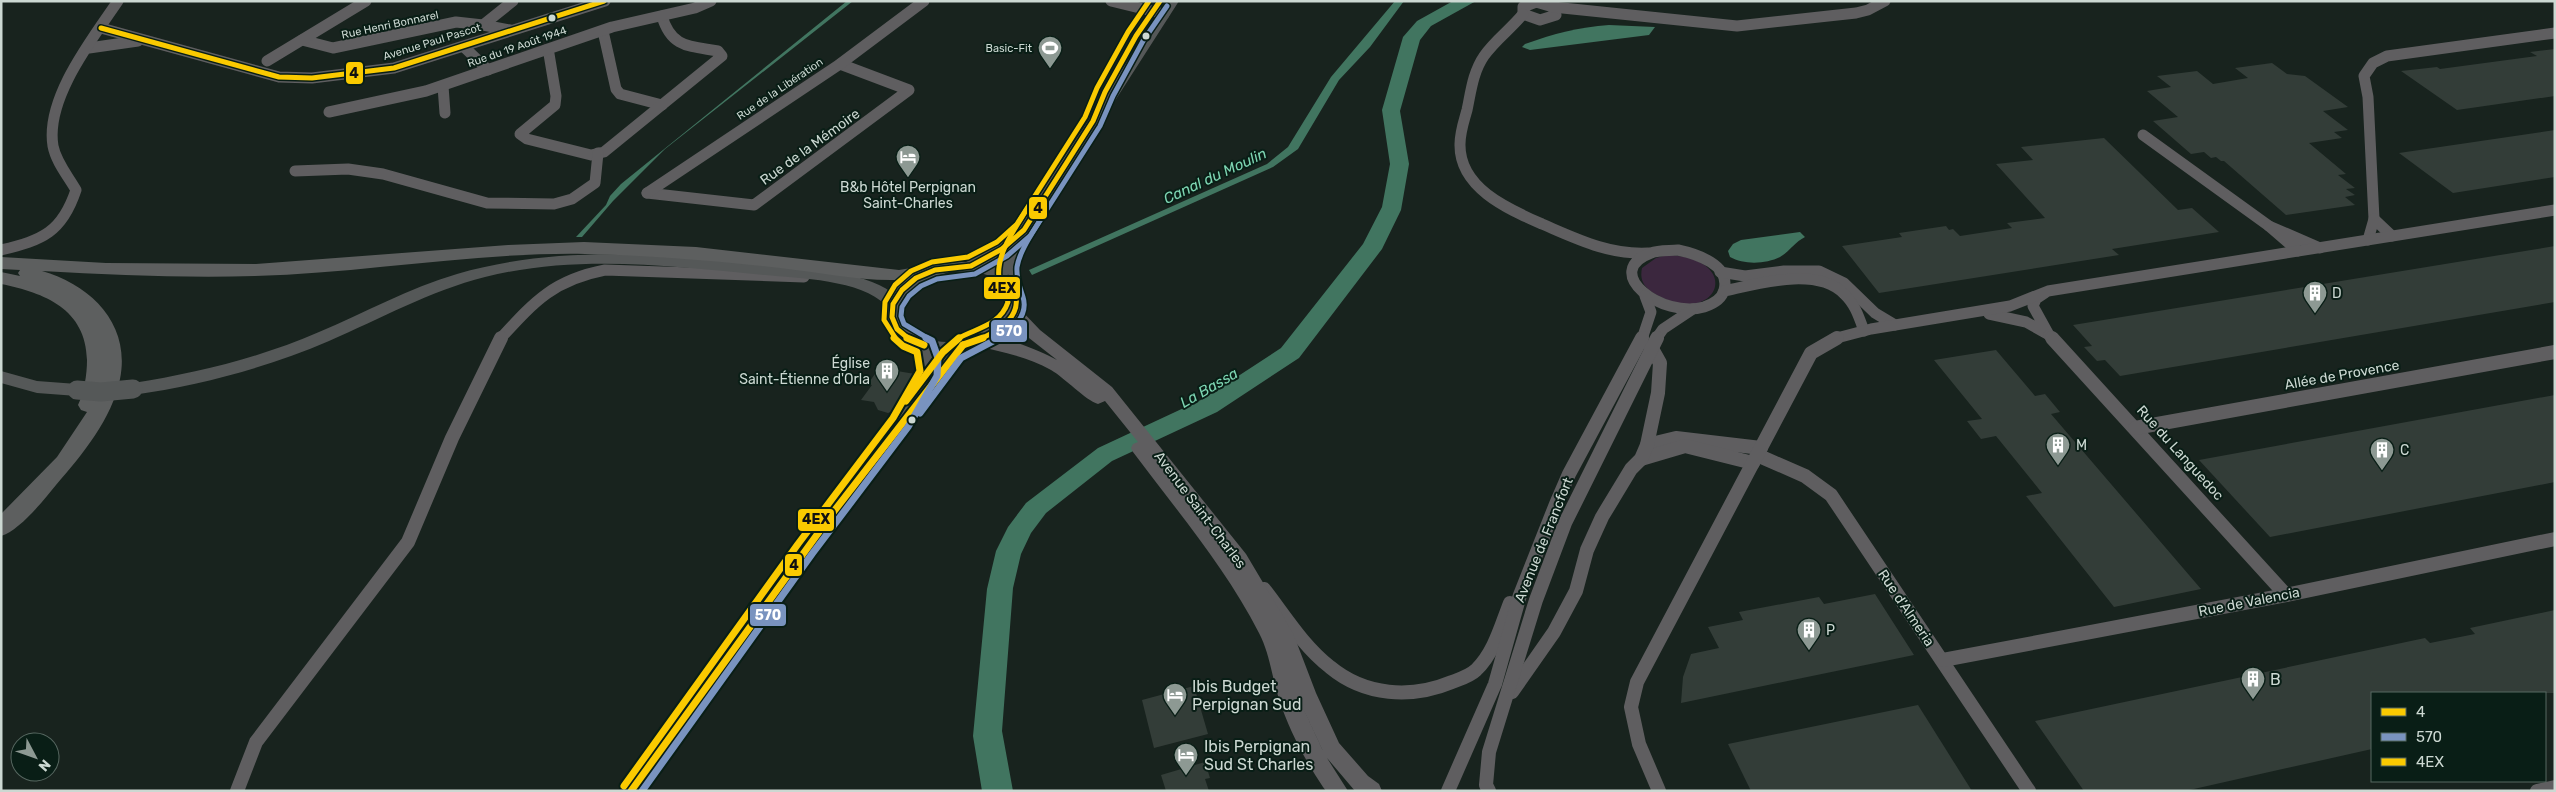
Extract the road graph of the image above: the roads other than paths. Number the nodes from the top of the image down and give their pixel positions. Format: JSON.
{"nodes":[{"id":1,"x":118,"y":1,"type":"edge"},
{"id":2,"x":366,"y":1,"type":"edge"},
{"id":3,"x":513,"y":1,"type":"edge"},
{"id":4,"x":605,"y":1,"type":"edge"},
{"id":5,"x":711,"y":1,"type":"edge"},
{"id":6,"x":924,"y":1,"type":"edge"},
{"id":7,"x":1111,"y":1,"type":"edge"},
{"id":8,"x":1173,"y":1,"type":"edge"},
{"id":9,"x":1873,"y":1,"type":"edge"},
{"id":10,"x":1885,"y":1,"type":"edge"},
{"id":11,"x":1549,"y":4,"type":"edge"},
{"id":12,"x":1525,"y":7,"type":"edge"},
{"id":13,"x":1159,"y":9,"type":"edge"},
{"id":14,"x":1595,"y":13,"type":"junction"},
{"id":15,"x":662,"y":16,"type":"junction"},
{"id":16,"x":1554,"y":18,"type":"junction"},
{"id":17,"x":1539,"y":20,"type":"junction"},
{"id":18,"x":1709,"y":22,"type":"junction"},
{"id":19,"x":483,"y":25,"type":"junction"},
{"id":20,"x":101,"y":28,"type":"junction"},
{"id":21,"x":512,"y":30,"type":"junction"},
{"id":22,"x":1511,"y":31,"type":"junction"},
{"id":23,"x":603,"y":32,"type":"junction"},
{"id":24,"x":2555,"y":33,"type":"edge"},
{"id":25,"x":302,"y":40,"type":"junction"},
{"id":26,"x":146,"y":41,"type":"junction"},
{"id":27,"x":464,"y":47,"type":"junction"},
{"id":28,"x":89,"y":48,"type":"junction"},
{"id":29,"x":546,"y":50,"type":"junction"},
{"id":30,"x":267,"y":61,"type":"dead end"},
{"id":31,"x":840,"y":64,"type":"junction"},
{"id":32,"x":488,"y":70,"type":"junction"},
{"id":33,"x":443,"y":86,"type":"junction"},
{"id":34,"x":662,"y":104,"type":"junction"},
{"id":35,"x":329,"y":112,"type":"dead end"},
{"id":36,"x":445,"y":113,"type":"dead end"},
{"id":37,"x":2142,"y":135,"type":"dead end"},
{"id":38,"x":598,"y":153,"type":"junction"},
{"id":39,"x":295,"y":170,"type":"dead end"},
{"id":40,"x":647,"y":193,"type":"joint"},
{"id":41,"x":2555,"y":210,"type":"edge"},
{"id":42,"x":2374,"y":219,"type":"junction"},
{"id":43,"x":2269,"y":226,"type":"junction"},
{"id":44,"x":1024,"y":230,"type":"junction"},
{"id":45,"x":2392,"y":236,"type":"junction"},
{"id":46,"x":2368,"y":240,"type":"junction"},
{"id":47,"x":2320,"y":248,"type":"junction"},
{"id":48,"x":1,"y":250,"type":"edge"},
{"id":49,"x":1606,"y":250,"type":"junction"},
{"id":50,"x":2298,"y":252,"type":"junction"},
{"id":51,"x":1648,"y":253,"type":"junction"},
{"id":52,"x":1,"y":263,"type":"edge"},
{"id":53,"x":971,"y":266,"type":"junction"},
{"id":54,"x":1,"y":269,"type":"edge"},
{"id":55,"x":935,"y":270,"type":"junction"},
{"id":56,"x":1720,"y":272,"type":"junction"},
{"id":57,"x":1631,"y":274,"type":"junction"},
{"id":58,"x":821,"y":277,"type":"junction"},
{"id":59,"x":1,"y":278,"type":"edge"},
{"id":60,"x":1008,"y":279,"type":"junction"},
{"id":61,"x":1724,"y":291,"type":"junction"},
{"id":62,"x":2048,"y":291,"type":"junction"},
{"id":63,"x":1645,"y":296,"type":"junction"},
{"id":64,"x":893,"y":304,"type":"junction"},
{"id":65,"x":1693,"y":309,"type":"junction"},
{"id":66,"x":1014,"y":312,"type":"junction"},
{"id":67,"x":1980,"y":312,"type":"junction"},
{"id":68,"x":1895,"y":325,"type":"junction"},
{"id":69,"x":1864,"y":331,"type":"junction"},
{"id":70,"x":2049,"y":335,"type":"junction"},
{"id":71,"x":971,"y":343,"type":"junction"},
{"id":72,"x":924,"y":345,"type":"junction"},
{"id":73,"x":1651,"y":347,"type":"junction"},
{"id":74,"x":2555,"y":352,"type":"edge"},
{"id":75,"x":1,"y":377,"type":"edge"},
{"id":76,"x":1127,"y":422,"type":"junction"},
{"id":77,"x":900,"y":424,"type":"junction"},
{"id":78,"x":2135,"y":428,"type":"junction"},
{"id":79,"x":1647,"y":445,"type":"junction"},
{"id":80,"x":1150,"y":453,"type":"junction"},
{"id":81,"x":1757,"y":455,"type":"junction"},
{"id":82,"x":1641,"y":459,"type":"junction"},
{"id":83,"x":1556,"y":504,"type":"junction"},
{"id":84,"x":1,"y":515,"type":"edge"},
{"id":85,"x":1,"y":528,"type":"edge"},
{"id":86,"x":2555,"y":540,"type":"edge"},
{"id":87,"x":1240,"y":559,"type":"junction"},
{"id":88,"x":2286,"y":595,"type":"junction"},
{"id":89,"x":1943,"y":660,"type":"junction"},
{"id":90,"x":1507,"y":698,"type":"junction"},
{"id":91,"x":2555,"y":786,"type":"edge"},
{"id":92,"x":237,"y":791,"type":"edge"},
{"id":93,"x":630,"y":791,"type":"edge"},
{"id":94,"x":1338,"y":791,"type":"edge"},
{"id":95,"x":1372,"y":791,"type":"edge"},
{"id":96,"x":1448,"y":791,"type":"edge"},
{"id":97,"x":1489,"y":791,"type":"edge"},
{"id":98,"x":1659,"y":791,"type":"edge"},
{"id":99,"x":2029,"y":791,"type":"edge"},
{"id":100,"x":2537,"y":791,"type":"edge"}],
"edges":[{"from":1,"to":20,"type":"street"},
{"from":2,"to":25,"type":"street"},
{"from":3,"to":19,"type":"street"},
{"from":4,"to":21,"type":"street","name":"Avenue Paul Pascot"},
{"from":5,"to":15,"type":"street","name":"Rue du 19 Août 1944"},
{"from":6,"to":31,"type":"street","name":"Rue de la Libération"},
{"from":7,"to":13,"type":"street"},
{"from":8,"to":13,"type":"main road"},
{"from":9,"to":18,"type":"street"},
{"from":10,"to":18,"type":"street"},
{"from":11,"to":12,"type":"street"},
{"from":11,"to":14,"type":"street"},
{"from":11,"to":16,"type":"street"},
{"from":12,"to":17,"type":"street"},
{"from":12,"to":22,"type":"street"},
{"from":13,"to":44,"type":"main road"},
{"from":14,"to":16,"type":"street"},
{"from":14,"to":18,"type":"street"},
{"from":15,"to":23,"type":"street","name":"Rue du 19 Août 1944"},
{"from":15,"to":34,"type":"street"},
{"from":16,"to":17,"type":"street"},
{"from":17,"to":22,"type":"street"},
{"from":19,"to":21,"type":"street","name":"Rue Henri Bonnarel"},
{"from":19,"to":25,"type":"street","name":"Rue Henri Bonnarel"},
{"from":20,"to":26,"type":"street","name":"Avenue Paul Pascot"},
{"from":20,"to":28,"type":"street"},
{"from":21,"to":27,"type":"street","name":"Avenue Paul Pascot"},
{"from":22,"to":49,"type":"street"},
{"from":23,"to":29,"type":"street","name":"Rue du 19 Août 1944"},
{"from":23,"to":34,"type":"street"},
{"from":24,"to":42,"type":"street"},
{"from":25,"to":30,"type":"street"},
{"from":26,"to":27,"type":"street","name":"Avenue Paul Pascot"},
{"from":26,"to":28,"type":"street","name":"Avenue Paul Pascot"},
{"from":27,"to":32,"type":"street"},
{"from":28,"to":48,"type":"street"},
{"from":29,"to":32,"type":"street","name":"Rue du 19 Août 1944"},
{"from":29,"to":38,"type":"street"},
{"from":31,"to":40,"type":"street","name":"Rue de la Libération"},
{"from":31,"to":40,"type":"street","name":"Rue de la Mémoire"},
{"from":32,"to":33,"type":"street","name":"Rue du 19 Août 1944"},
{"from":33,"to":35,"type":"street","name":"Rue du 19 Août 1944"},
{"from":33,"to":36,"type":"street"},
{"from":34,"to":38,"type":"street"},
{"from":37,"to":43,"type":"street"},
{"from":38,"to":39,"type":"street"},
{"from":41,"to":45,"type":"street"},
{"from":42,"to":45,"type":"street"},
{"from":42,"to":46,"type":"street"},
{"from":43,"to":47,"type":"street"},
{"from":43,"to":50,"type":"street"},
{"from":44,"to":53,"type":"main road"},
{"from":44,"to":60,"type":"main road"},
{"from":45,"to":46,"type":"street"},
{"from":46,"to":47,"type":"street"},
{"from":47,"to":50,"type":"street"},
{"from":49,"to":51,"type":"street"},
{"from":49,"to":57,"type":"street"},
{"from":50,"to":62,"type":"street"},
{"from":51,"to":56,"type":"street"},
{"from":51,"to":57,"type":"street"},
{"from":52,"to":55,"type":"main road"},
{"from":53,"to":55,"type":"main road"},
{"from":53,"to":60,"type":"main road"},
{"from":54,"to":85,"type":"main road"},
{"from":55,"to":64,"type":"main road"},
{"from":56,"to":61,"type":"street"},
{"from":56,"to":68,"type":"street"},
{"from":57,"to":63,"type":"street"},
{"from":58,"to":64,"type":"main road"},
{"from":58,"to":75,"type":"main road","bridge":true},
{"from":58,"to":92,"type":"street"},
{"from":59,"to":84,"type":"main road"},
{"from":60,"to":66,"type":"main road"},
{"from":61,"to":65,"type":"street"},
{"from":61,"to":69,"type":"street"},
{"from":62,"to":67,"type":"street"},
{"from":62,"to":70,"type":"street","name":"Rue du Languedoc"},
{"from":63,"to":65,"type":"street"},
{"from":63,"to":83,"type":"street","name":"Avenue de Francfort"},
{"from":64,"to":72,"type":"main road"},
{"from":65,"to":73,"type":"street","name":"Avenue de Francfort"},
{"from":66,"to":71,"type":"main road"},
{"from":66,"to":76,"type":"street","name":"Avenue Saint-Charles"},
{"from":67,"to":68,"type":"street"},
{"from":67,"to":70,"type":"street","name":"Rue du Languedoc"},
{"from":68,"to":69,"type":"street"},
{"from":69,"to":81,"type":"street"},
{"from":70,"to":78,"type":"street","name":"Rue du Languedoc"},
{"from":71,"to":72,"type":"main road"},
{"from":71,"to":76,"type":"street","name":"Avenue Saint-Charles"},
{"from":71,"to":77,"type":"main road"},
{"from":72,"to":77,"type":"main road"},
{"from":73,"to":79,"type":"street"},
{"from":73,"to":90,"type":"street","name":"Avenue de Francfort"},
{"from":74,"to":78,"type":"street","name":"Allée de Provence"},
{"from":76,"to":80,"type":"street","name":"Avenue Saint-Charles"},
{"from":77,"to":93,"type":"main road"},
{"from":78,"to":88,"type":"street","name":"Rue du Languedoc"},
{"from":79,"to":81,"type":"street"},
{"from":79,"to":82,"type":"street"},
{"from":80,"to":87,"type":"street","name":"Avenue Saint-Charles"},
{"from":80,"to":94,"type":"street","name":"Avenue Saint-Charles"},
{"from":81,"to":82,"type":"street"},
{"from":81,"to":89,"type":"street","name":"Rue d'Almeria"},
{"from":81,"to":98,"type":"street"},
{"from":82,"to":90,"type":"street"},
{"from":83,"to":87,"type":"street"},
{"from":83,"to":96,"type":"street","name":"Avenue de Francfort"},
{"from":86,"to":88,"type":"street","name":"Rue de Valencia"},
{"from":87,"to":95,"type":"street","name":"Avenue Saint-Charles"},
{"from":88,"to":89,"type":"street","name":"Rue de Valencia"},
{"from":89,"to":99,"type":"street","name":"Rue d'Almeria"},
{"from":90,"to":97,"type":"street","name":"Avenue de Francfort"},
{"from":91,"to":100,"type":"street"}]}
